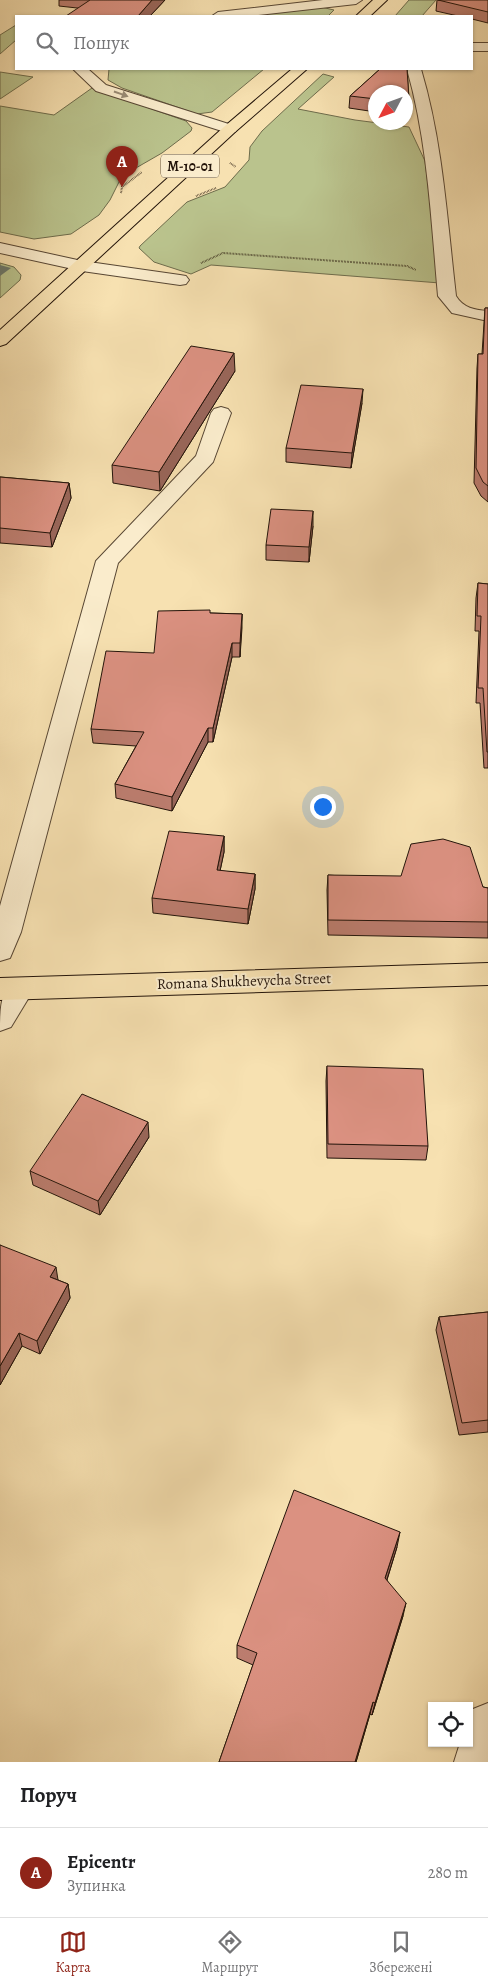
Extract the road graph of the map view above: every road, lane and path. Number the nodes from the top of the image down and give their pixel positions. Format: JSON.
{"nodes":[{"id":1,"x":356,"y":0,"type":"edge"},
{"id":2,"x":381,"y":0,"type":"edge"},
{"id":3,"x":219,"y":14,"type":"edge"},
{"id":4,"x":363,"y":15,"type":"edge"},
{"id":5,"x":81,"y":70,"type":"edge"},
{"id":6,"x":299,"y":70,"type":"edge"},
{"id":7,"x":414,"y":70,"type":"edge"},
{"id":8,"x":230,"y":129,"type":"junction"},
{"id":9,"x":144,"y":170,"type":"dead end"},
{"id":10,"x":122,"y":187,"type":"dead end"},
{"id":11,"x":0,"y":248,"type":"edge"},
{"id":12,"x":198,"y":264,"type":"dead end"},
{"id":13,"x":82,"y":266,"type":"junction"},
{"id":14,"x":180,"y":280,"type":"dead end"},
{"id":15,"x":445,"y":282,"type":"junction"},
{"id":16,"x":488,"y":316,"type":"edge"},
{"id":17,"x":0,"y":340,"type":"edge"},
{"id":18,"x":221,"y":413,"type":"dead end"},
{"id":19,"x":2,"y":937,"type":"edge"},
{"id":20,"x":488,"y":974,"type":"edge"},
{"id":21,"x":10,"y":989,"type":"edge"},
{"id":22,"x":0,"y":1019,"type":"edge"},
{"id":23,"x":488,"y":1724,"type":"edge"},
{"id":24,"x":475,"y":1762,"type":"edge"}],
"edges":[{"from":1,"to":3,"type":"street"},
{"from":2,"to":4,"type":"main road"},
{"from":5,"to":8,"type":"street","one_way":true},
{"from":6,"to":8,"type":"main road","number":"М-10-01"},
{"from":7,"to":15,"type":"street"},
{"from":8,"to":13,"type":"main road","number":"М-10-01"},
{"from":9,"to":10,"type":"path"},
{"from":11,"to":13,"type":"street"},
{"from":12,"to":15,"type":"path"},
{"from":13,"to":14,"type":"street"},
{"from":13,"to":17,"type":"main road","number":"М-10-01"},
{"from":15,"to":16,"type":"street"},
{"from":18,"to":19,"type":"street"},
{"from":20,"to":21,"type":"main road","name":"Romana Shukhevycha Street"},
{"from":21,"to":22,"type":"street"},
{"from":23,"to":24,"type":"street"}]}
